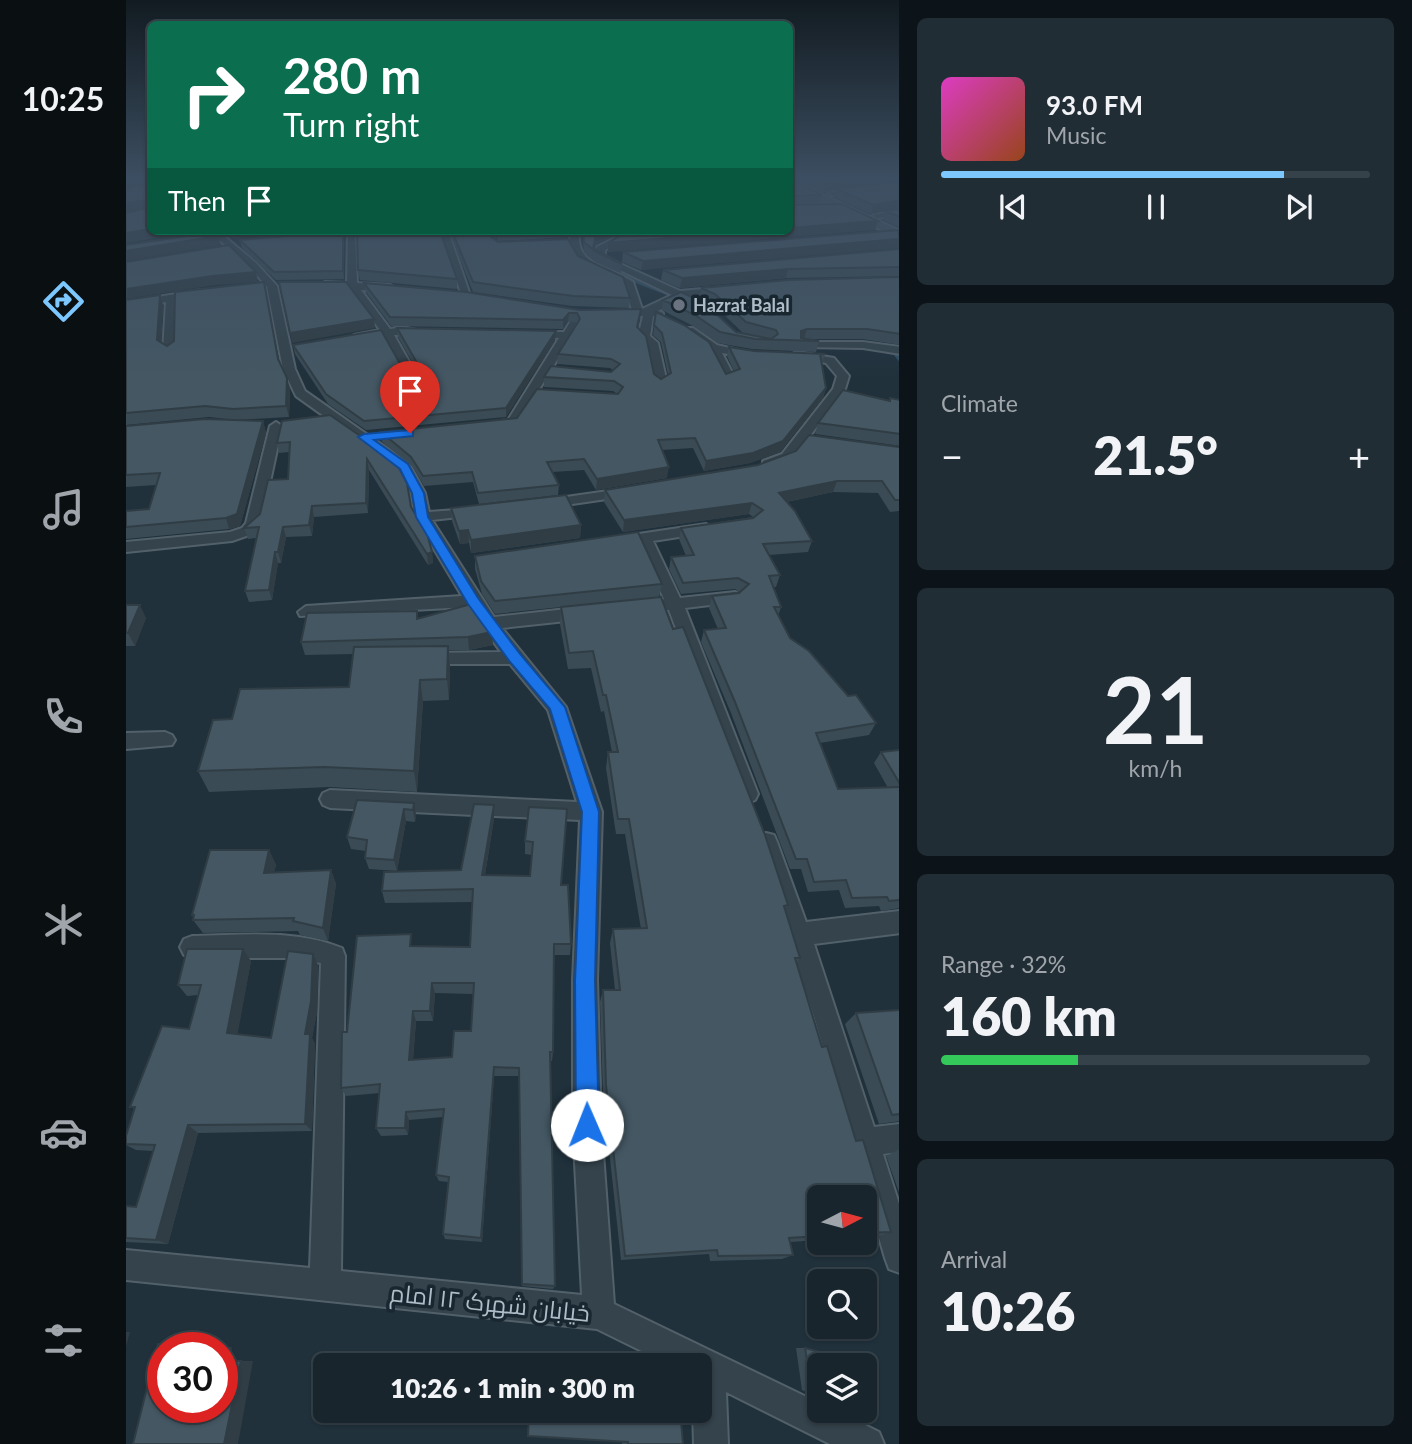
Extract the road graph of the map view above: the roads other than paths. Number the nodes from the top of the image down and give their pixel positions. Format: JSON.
{"nodes":[{"id":1,"x":225,"y":243,"type":"edge"},
{"id":2,"x":350,"y":243,"type":"edge"},
{"id":3,"x":448,"y":243,"type":"edge"},
{"id":4,"x":572,"y":243,"type":"edge"},
{"id":5,"x":611,"y":243,"type":"edge"},
{"id":6,"x":627,"y":256,"type":"edge"},
{"id":7,"x":600,"y":258,"type":"junction"},
{"id":8,"x":665,"y":274,"type":"edge"},
{"id":9,"x":638,"y":276,"type":"junction"},
{"id":10,"x":312,"y":285,"type":"edge"},
{"id":11,"x":352,"y":285,"type":"junction"},
{"id":12,"x":401,"y":289,"type":"edge"},
{"id":13,"x":732,"y":289,"type":"edge"},
{"id":14,"x":215,"y":291,"type":"edge"},
{"id":15,"x":454,"y":295,"type":"edge"},
{"id":16,"x":681,"y":295,"type":"junction"},
{"id":17,"x":467,"y":296,"type":"junction"},
{"id":18,"x":171,"y":298,"type":"junction"},
{"id":19,"x":480,"y":298,"type":"edge"},
{"id":20,"x":698,"y":304,"type":"edge"},
{"id":21,"x":126,"y":305,"type":"edge"},
{"id":22,"x":644,"y":312,"type":"junction"},
{"id":23,"x":387,"y":332,"type":"junction"},
{"id":24,"x":427,"y":332,"type":"edge"},
{"id":25,"x":524,"y":334,"type":"edge"},
{"id":26,"x":566,"y":335,"type":"junction"},
{"id":27,"x":348,"y":338,"type":"edge"},
{"id":28,"x":792,"y":344,"type":"edge"},
{"id":29,"x":895,"y":346,"type":"edge"},
{"id":30,"x":714,"y":348,"type":"junction"},
{"id":31,"x":169,"y":351,"type":"edge"},
{"id":32,"x":729,"y":378,"type":"edge"},
{"id":33,"x":661,"y":383,"type":"edge"},
{"id":34,"x":422,"y":395,"type":"edge"},
{"id":35,"x":332,"y":418,"type":"junction"},
{"id":36,"x":309,"y":421,"type":"edge"},
{"id":37,"x":275,"y":425,"type":"dead end"},
{"id":38,"x":478,"y":427,"type":"edge"},
{"id":39,"x":389,"y":435,"type":"edge"},
{"id":40,"x":364,"y":437,"type":"junction"},
{"id":41,"x":754,"y":470,"type":"edge"},
{"id":42,"x":639,"y":490,"type":"edge"},
{"id":43,"x":533,"y":505,"type":"edge"},
{"id":44,"x":491,"y":509,"type":"edge"},
{"id":45,"x":422,"y":517,"type":"junction"},
{"id":46,"x":723,"y":526,"type":"edge"},
{"id":47,"x":645,"y":538,"type":"junction"},
{"id":48,"x":617,"y":542,"type":"edge"},
{"id":49,"x":126,"y":547,"type":"edge"},
{"id":50,"x":735,"y":597,"type":"edge"},
{"id":51,"x":473,"y":601,"type":"junction"},
{"id":52,"x":675,"y":604,"type":"junction"},
{"id":53,"x":649,"y":606,"type":"edge"},
{"id":54,"x":609,"y":610,"type":"edge"},
{"id":55,"x":306,"y":612,"type":"edge"},
{"id":56,"x":489,"y":623,"type":"junction"},
{"id":57,"x":515,"y":658,"type":"junction"},
{"id":58,"x":410,"y":660,"type":"edge"},
{"id":59,"x":165,"y":740,"type":"dead end"},
{"id":60,"x":126,"y":741,"type":"edge"},
{"id":61,"x":330,"y":799,"type":"dead end"},
{"id":62,"x":591,"y":812,"type":"junction"},
{"id":63,"x":899,"y":922,"type":"edge"},
{"id":64,"x":800,"y":934,"type":"junction"},
{"id":65,"x":192,"y":947,"type":"edge"},
{"id":66,"x":899,"y":1138,"type":"edge"},
{"id":67,"x":865,"y":1142,"type":"junction"},
{"id":68,"x":899,"y":1258,"type":"edge"},
{"id":69,"x":126,"y":1265,"type":"edge"},
{"id":70,"x":325,"y":1285,"type":"junction"},
{"id":71,"x":599,"y":1313,"type":"junction"},
{"id":72,"x":680,"y":1353,"type":"edge"},
{"id":73,"x":712,"y":1369,"type":"edge"},
{"id":74,"x":710,"y":1423,"type":"edge"},
{"id":75,"x":711,"y":1444,"type":"edge"},
{"id":76,"x":867,"y":1444,"type":"edge"}],
"edges":[{"from":1,"to":35,"type":"street"},
{"from":2,"to":11,"type":"street"},
{"from":3,"to":17,"type":"street"},
{"from":4,"to":22,"type":"street"},
{"from":5,"to":7,"type":"street"},
{"from":6,"to":7,"type":"street"},
{"from":7,"to":9,"type":"street"},
{"from":8,"to":9,"type":"street"},
{"from":9,"to":16,"type":"street"},
{"from":10,"to":11,"type":"street"},
{"from":11,"to":12,"type":"street"},
{"from":11,"to":23,"type":"street"},
{"from":13,"to":16,"type":"street"},
{"from":14,"to":18,"type":"street"},
{"from":15,"to":17,"type":"street"},
{"from":16,"to":20,"type":"street"},
{"from":16,"to":22,"type":"street"},
{"from":17,"to":19,"type":"street"},
{"from":18,"to":21,"type":"street"},
{"from":18,"to":31,"type":"street"},
{"from":22,"to":26,"type":"street"},
{"from":22,"to":30,"type":"street"},
{"from":22,"to":33,"type":"street"},
{"from":23,"to":24,"type":"street"},
{"from":23,"to":27,"type":"street"},
{"from":23,"to":34,"type":"street"},
{"from":25,"to":26,"type":"street"},
{"from":26,"to":38,"type":"street"},
{"from":28,"to":29,"type":"street"},
{"from":30,"to":32,"type":"street"},
{"from":30,"to":41,"type":"street"},
{"from":35,"to":36,"type":"street"},
{"from":35,"to":40,"type":"street"},
{"from":37,"to":49,"type":"street"},
{"from":39,"to":40,"type":"street"},
{"from":40,"to":45,"type":"street"},
{"from":42,"to":43,"type":"street"},
{"from":44,"to":45,"type":"street"},
{"from":45,"to":51,"type":"street"},
{"from":46,"to":47,"type":"street"},
{"from":47,"to":48,"type":"street"},
{"from":47,"to":52,"type":"street"},
{"from":50,"to":52,"type":"street"},
{"from":51,"to":55,"type":"street"},
{"from":51,"to":56,"type":"street"},
{"from":52,"to":53,"type":"street"},
{"from":52,"to":64,"type":"street"},
{"from":54,"to":56,"type":"street"},
{"from":56,"to":57,"type":"street"},
{"from":57,"to":58,"type":"street"},
{"from":57,"to":62,"type":"street"},
{"from":59,"to":60,"type":"street"},
{"from":61,"to":62,"type":"street"},
{"from":62,"to":71,"type":"street"},
{"from":63,"to":64,"type":"street"},
{"from":64,"to":67,"type":"street"},
{"from":65,"to":70,"type":"street"},
{"from":66,"to":67,"type":"street"},
{"from":67,"to":68,"type":"street"},
{"from":69,"to":70,"type":"street","name":"خیابان شهرک ۱۲ امام"},
{"from":70,"to":71,"type":"street","name":"خیابان شهرک ۱۲ امام"},
{"from":71,"to":72,"type":"street","name":"خیابان شهرک ۱۲ امام"},
{"from":73,"to":76,"type":"street","name":"خیابان شهرک ۱۲ امام"},
{"from":74,"to":75,"type":"street"}]}
